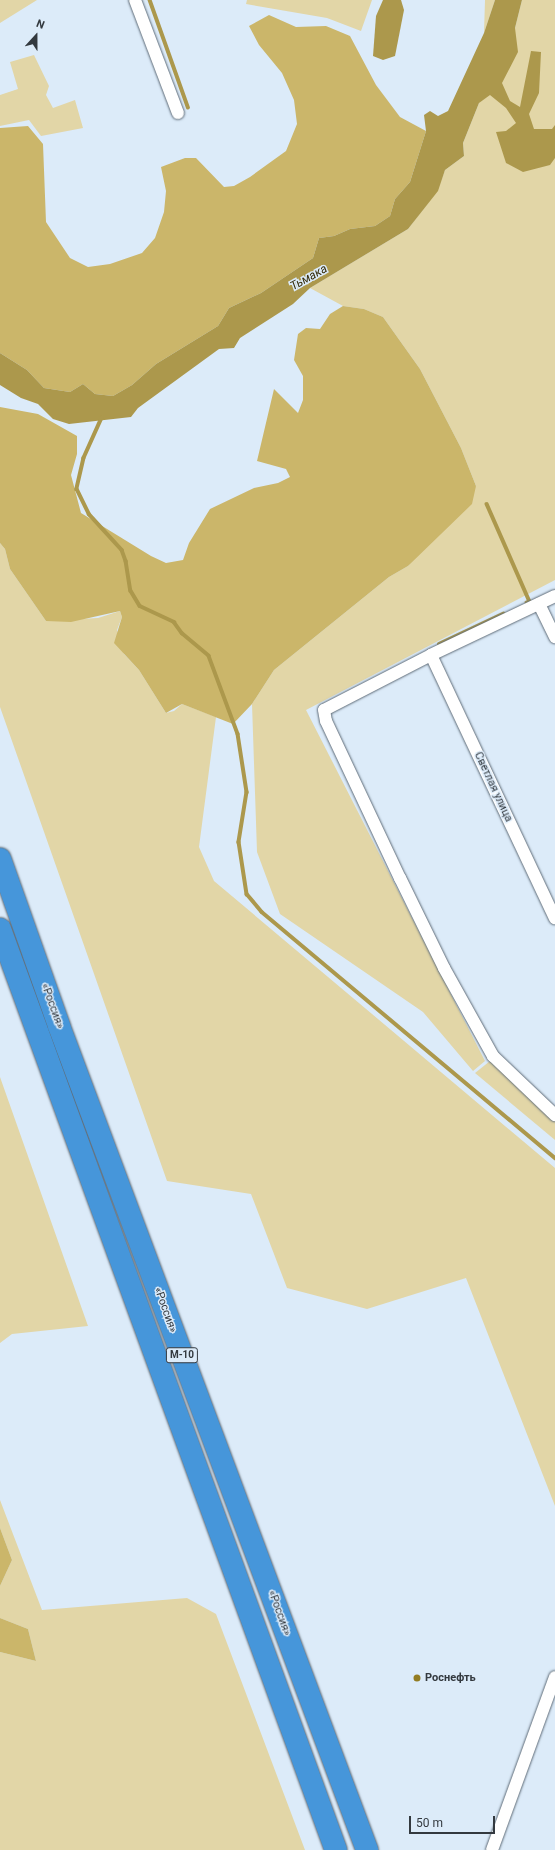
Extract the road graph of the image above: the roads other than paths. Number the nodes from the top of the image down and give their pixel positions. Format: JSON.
{"nodes":[{"id":1,"x":135,"y":0,"type":"edge"},
{"id":2,"x":178,"y":113,"type":"dead end"},
{"id":3,"x":555,"y":596,"type":"edge"},
{"id":4,"x":539,"y":604,"type":"junction"},
{"id":5,"x":555,"y":637,"type":"edge"},
{"id":6,"x":431,"y":655,"type":"junction"},
{"id":7,"x":0,"y":859,"type":"edge"},
{"id":8,"x":555,"y":918,"type":"edge"},
{"id":9,"x":0,"y":929,"type":"edge"},
{"id":10,"x":555,"y":1115,"type":"edge"},
{"id":11,"x":555,"y":1677,"type":"edge"},
{"id":12,"x":336,"y":1850,"type":"edge"},
{"id":13,"x":367,"y":1850,"type":"edge"},
{"id":14,"x":492,"y":1850,"type":"edge"}],
"edges":[{"from":1,"to":2,"type":"street"},
{"from":3,"to":4,"type":"street"},
{"from":4,"to":5,"type":"street"},
{"from":4,"to":6,"type":"street"},
{"from":6,"to":8,"type":"street","name":"Светлая улица"},
{"from":6,"to":10,"type":"street"},
{"from":7,"to":13,"type":"highway","name":"«Россия»","number":"М-10"},
{"from":9,"to":12,"type":"highway","name":"«Россия»","number":"М-10"},
{"from":11,"to":14,"type":"street"}]}
